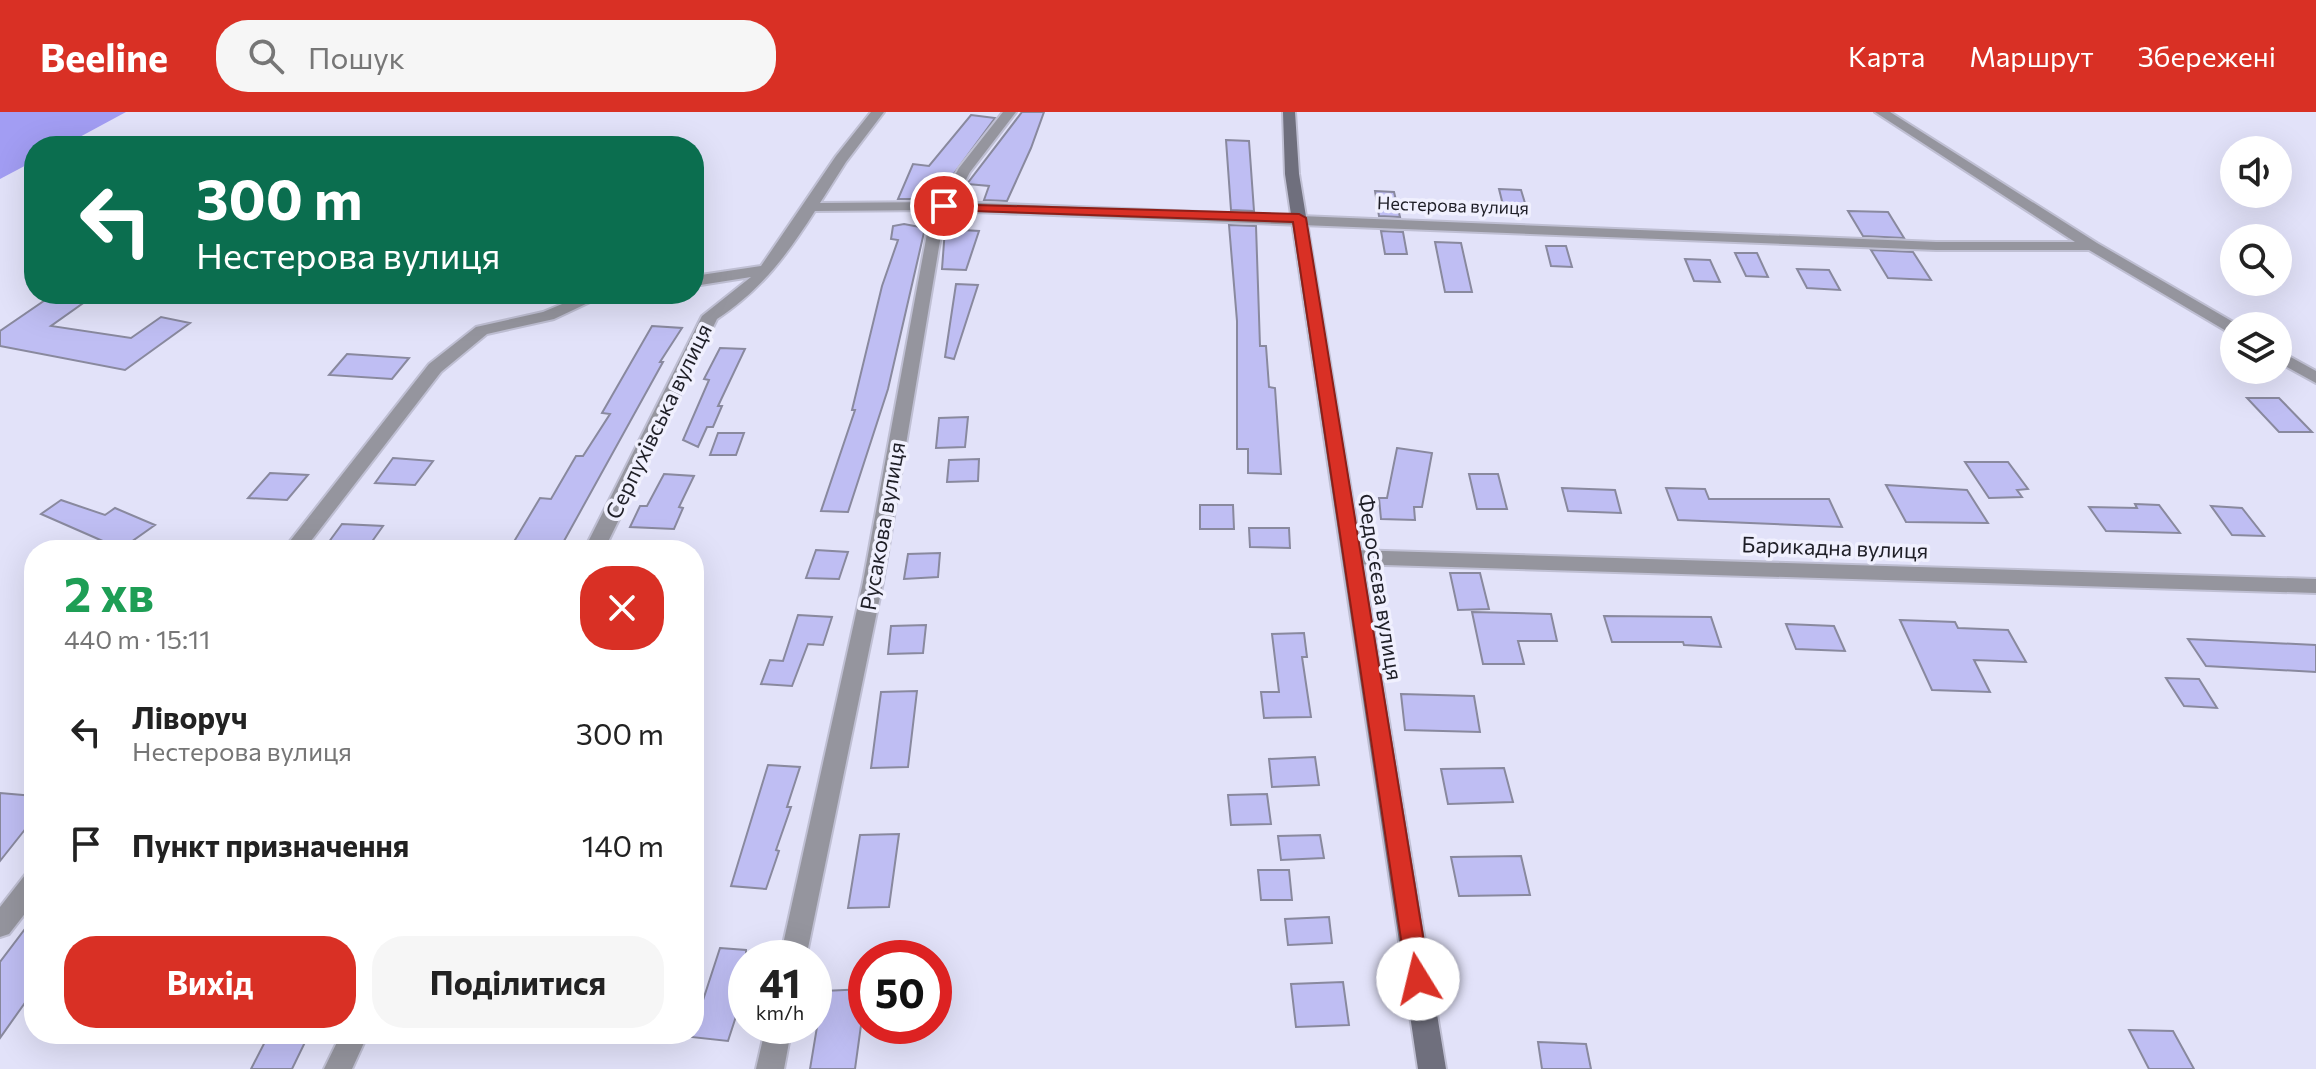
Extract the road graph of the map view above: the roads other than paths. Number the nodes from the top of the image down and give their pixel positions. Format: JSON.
{"nodes":[{"id":1,"x":878,"y":112,"type":"edge"},
{"id":2,"x":1010,"y":112,"type":"edge"},
{"id":3,"x":1289,"y":112,"type":"edge"},
{"id":4,"x":1881,"y":112,"type":"edge"},
{"id":5,"x":944,"y":206,"type":"junction"},
{"id":6,"x":811,"y":207,"type":"junction"},
{"id":7,"x":1299,"y":218,"type":"junction"},
{"id":8,"x":2092,"y":246,"type":"junction"},
{"id":9,"x":768,"y":270,"type":"junction"},
{"id":10,"x":704,"y":280,"type":"edge"},
{"id":11,"x":576,"y":304,"type":"edge"},
{"id":12,"x":2220,"y":321,"type":"edge"},
{"id":13,"x":2292,"y":363,"type":"edge"},
{"id":14,"x":2316,"y":378,"type":"edge"},
{"id":15,"x":301,"y":540,"type":"edge"},
{"id":16,"x":599,"y":540,"type":"edge"},
{"id":17,"x":1352,"y":557,"type":"junction"},
{"id":18,"x":2316,"y":586,"type":"edge"},
{"id":19,"x":24,"y":896,"type":"edge"},
{"id":20,"x":0,"y":926,"type":"edge"},
{"id":21,"x":797,"y":940,"type":"edge"},
{"id":22,"x":350,"y":1044,"type":"edge"},
{"id":23,"x":775,"y":1044,"type":"edge"},
{"id":24,"x":338,"y":1069,"type":"edge"},
{"id":25,"x":770,"y":1069,"type":"edge"},
{"id":26,"x":1432,"y":1069,"type":"edge"}],
"edges":[{"from":1,"to":6,"type":"street","name":"Серпухівська вулиця"},
{"from":2,"to":5,"type":"street","name":"Русакова вулиця"},
{"from":3,"to":7,"type":"main road","name":"Федосєєва вулиця"},
{"from":4,"to":8,"type":"street"},
{"from":5,"to":6,"type":"street","name":"Нестерова вулиця"},
{"from":5,"to":7,"type":"street","name":"Нестерова вулиця"},
{"from":5,"to":21,"type":"street","name":"Русакова вулиця"},
{"from":6,"to":9,"type":"street","name":"Серпухівська вулиця"},
{"from":7,"to":8,"type":"street","name":"Нестерова вулиця"},
{"from":7,"to":17,"type":"main road","name":"Федосєєва вулиця"},
{"from":8,"to":12,"type":"street"},
{"from":9,"to":10,"type":"street"},
{"from":9,"to":16,"type":"street","name":"Серпухівська вулиця"},
{"from":11,"to":15,"type":"street"},
{"from":13,"to":14,"type":"street"},
{"from":17,"to":18,"type":"street","name":"Барикадна вулиця"},
{"from":17,"to":26,"type":"main road","name":"Федосєєва вулиця"},
{"from":19,"to":20,"type":"street"},
{"from":22,"to":24,"type":"street"},
{"from":23,"to":25,"type":"street"}]}
